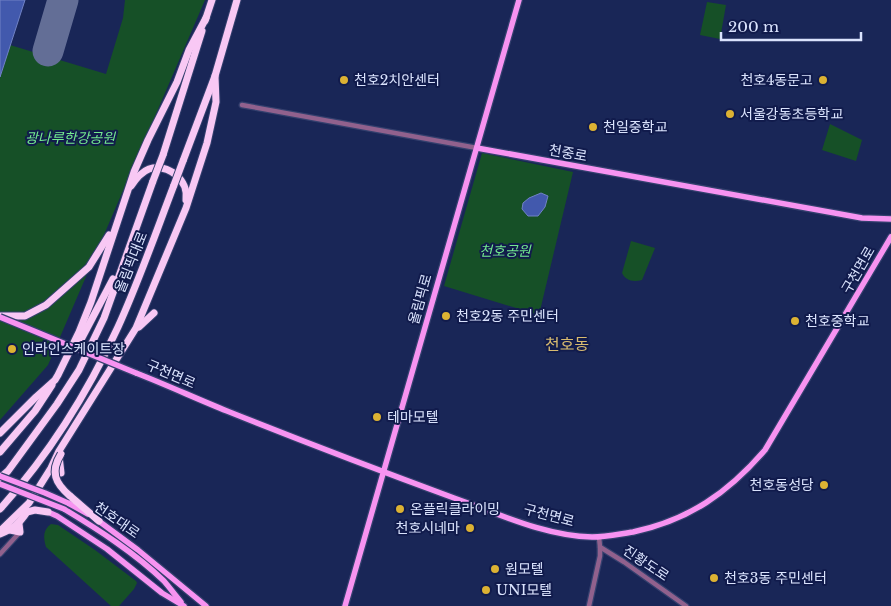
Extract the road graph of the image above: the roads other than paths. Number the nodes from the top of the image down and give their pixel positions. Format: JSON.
{"nodes":[{"id":1,"x":212,"y":0,"type":"edge"},
{"id":2,"x":237,"y":0,"type":"edge"},
{"id":3,"x":519,"y":0,"type":"edge"},
{"id":4,"x":206,"y":18,"type":"junction"},
{"id":5,"x":215,"y":76,"type":"junction"},
{"id":6,"x":242,"y":105,"type":"dead end"},
{"id":7,"x":477,"y":148,"type":"junction"},
{"id":8,"x":128,"y":189,"type":"junction"},
{"id":9,"x":186,"y":208,"type":"junction"},
{"id":10,"x":891,"y":219,"type":"edge"},
{"id":11,"x":118,"y":222,"type":"junction"},
{"id":12,"x":891,"y":238,"type":"edge"},
{"id":13,"x":124,"y":259,"type":"junction"},
{"id":14,"x":154,"y":313,"type":"dead end"},
{"id":15,"x":0,"y":316,"type":"edge"},
{"id":16,"x":136,"y":328,"type":"junction"},
{"id":17,"x":56,"y":378,"type":"junction"},
{"id":18,"x":0,"y":432,"type":"edge"},
{"id":19,"x":0,"y":452,"type":"edge"},
{"id":20,"x":60,"y":453,"type":"junction"},
{"id":21,"x":383,"y":472,"type":"junction"},
{"id":22,"x":61,"y":473,"type":"dead end"},
{"id":23,"x":0,"y":477,"type":"edge"},
{"id":24,"x":0,"y":484,"type":"edge"},
{"id":25,"x":29,"y":503,"type":"junction"},
{"id":26,"x":67,"y":503,"type":"junction"},
{"id":27,"x":0,"y":509,"type":"edge"},
{"id":28,"x":27,"y":512,"type":"junction"},
{"id":29,"x":48,"y":512,"type":"joint"},
{"id":30,"x":99,"y":521,"type":"joint"},
{"id":31,"x":19,"y":524,"type":"junction"},
{"id":32,"x":10,"y":530,"type":"junction"},
{"id":33,"x":0,"y":532,"type":"edge"},
{"id":34,"x":20,"y":532,"type":"junction"},
{"id":35,"x":598,"y":537,"type":"junction"},
{"id":36,"x":600,"y":547,"type":"junction"},
{"id":37,"x":0,"y":554,"type":"edge"},
{"id":38,"x":184,"y":606,"type":"edge"},
{"id":39,"x":206,"y":606,"type":"edge"},
{"id":40,"x":345,"y":606,"type":"edge"},
{"id":41,"x":589,"y":606,"type":"edge"},
{"id":42,"x":686,"y":606,"type":"edge"}],
"edges":[{"from":1,"to":4,"type":"highway","name":"올림픽대로"},
{"from":2,"to":5,"type":"highway","name":"올림픽대로"},
{"from":3,"to":7,"type":"main road","name":"올림픽로"},
{"from":4,"to":8,"type":"highway"},
{"from":4,"to":13,"type":"highway","name":"올림픽대로","bridge":true},
{"from":5,"to":9,"type":"highway"},
{"from":5,"to":27,"type":"highway","name":"올림픽대로","bridge":true},
{"from":6,"to":7,"type":"street","name":"천중로"},
{"from":7,"to":10,"type":"main road","name":"천중로"},
{"from":7,"to":21,"type":"main road","name":"올림픽로"},
{"from":8,"to":9,"type":"highway"},
{"from":8,"to":11,"type":"highway"},
{"from":9,"to":16,"type":"highway"},
{"from":11,"to":15,"type":"highway"},
{"from":11,"to":17,"type":"highway"},
{"from":12,"to":35,"type":"main road","name":"구천면로"},
{"from":13,"to":17,"type":"highway"},
{"from":13,"to":23,"type":"highway","name":"올림픽대로"},
{"from":14,"to":16,"type":"highway"},
{"from":15,"to":21,"type":"main road","name":"구천면로","bridge":true},
{"from":16,"to":20,"type":"highway"},
{"from":17,"to":18,"type":"highway"},
{"from":17,"to":19,"type":"highway"},
{"from":20,"to":22,"type":"highway"},
{"from":20,"to":25,"type":"highway"},
{"from":20,"to":26,"type":"highway","bridge":true},
{"from":21,"to":35,"type":"main road","name":"구천면로"},
{"from":21,"to":40,"type":"main road","name":"올림픽로"},
{"from":23,"to":26,"type":"main road","name":"천호대로","bridge":true},
{"from":24,"to":26,"type":"main road","name":"천호대로","bridge":true},
{"from":25,"to":28,"type":"highway"},
{"from":25,"to":33,"type":"highway"},
{"from":26,"to":30,"type":"highway"},
{"from":26,"to":38,"type":"main road","name":"천호대로"},
{"from":28,"to":29,"type":"highway"},
{"from":28,"to":31,"type":"highway"},
{"from":29,"to":38,"type":"main road"},
{"from":30,"to":39,"type":"main road","name":"천호대로"},
{"from":31,"to":32,"type":"highway"},
{"from":31,"to":34,"type":"highway"},
{"from":32,"to":33,"type":"highway"},
{"from":32,"to":34,"type":"highway"},
{"from":34,"to":37,"type":"street"},
{"from":35,"to":36,"type":"street"},
{"from":36,"to":41,"type":"street"},
{"from":36,"to":42,"type":"street","name":"진황도로"}]}
